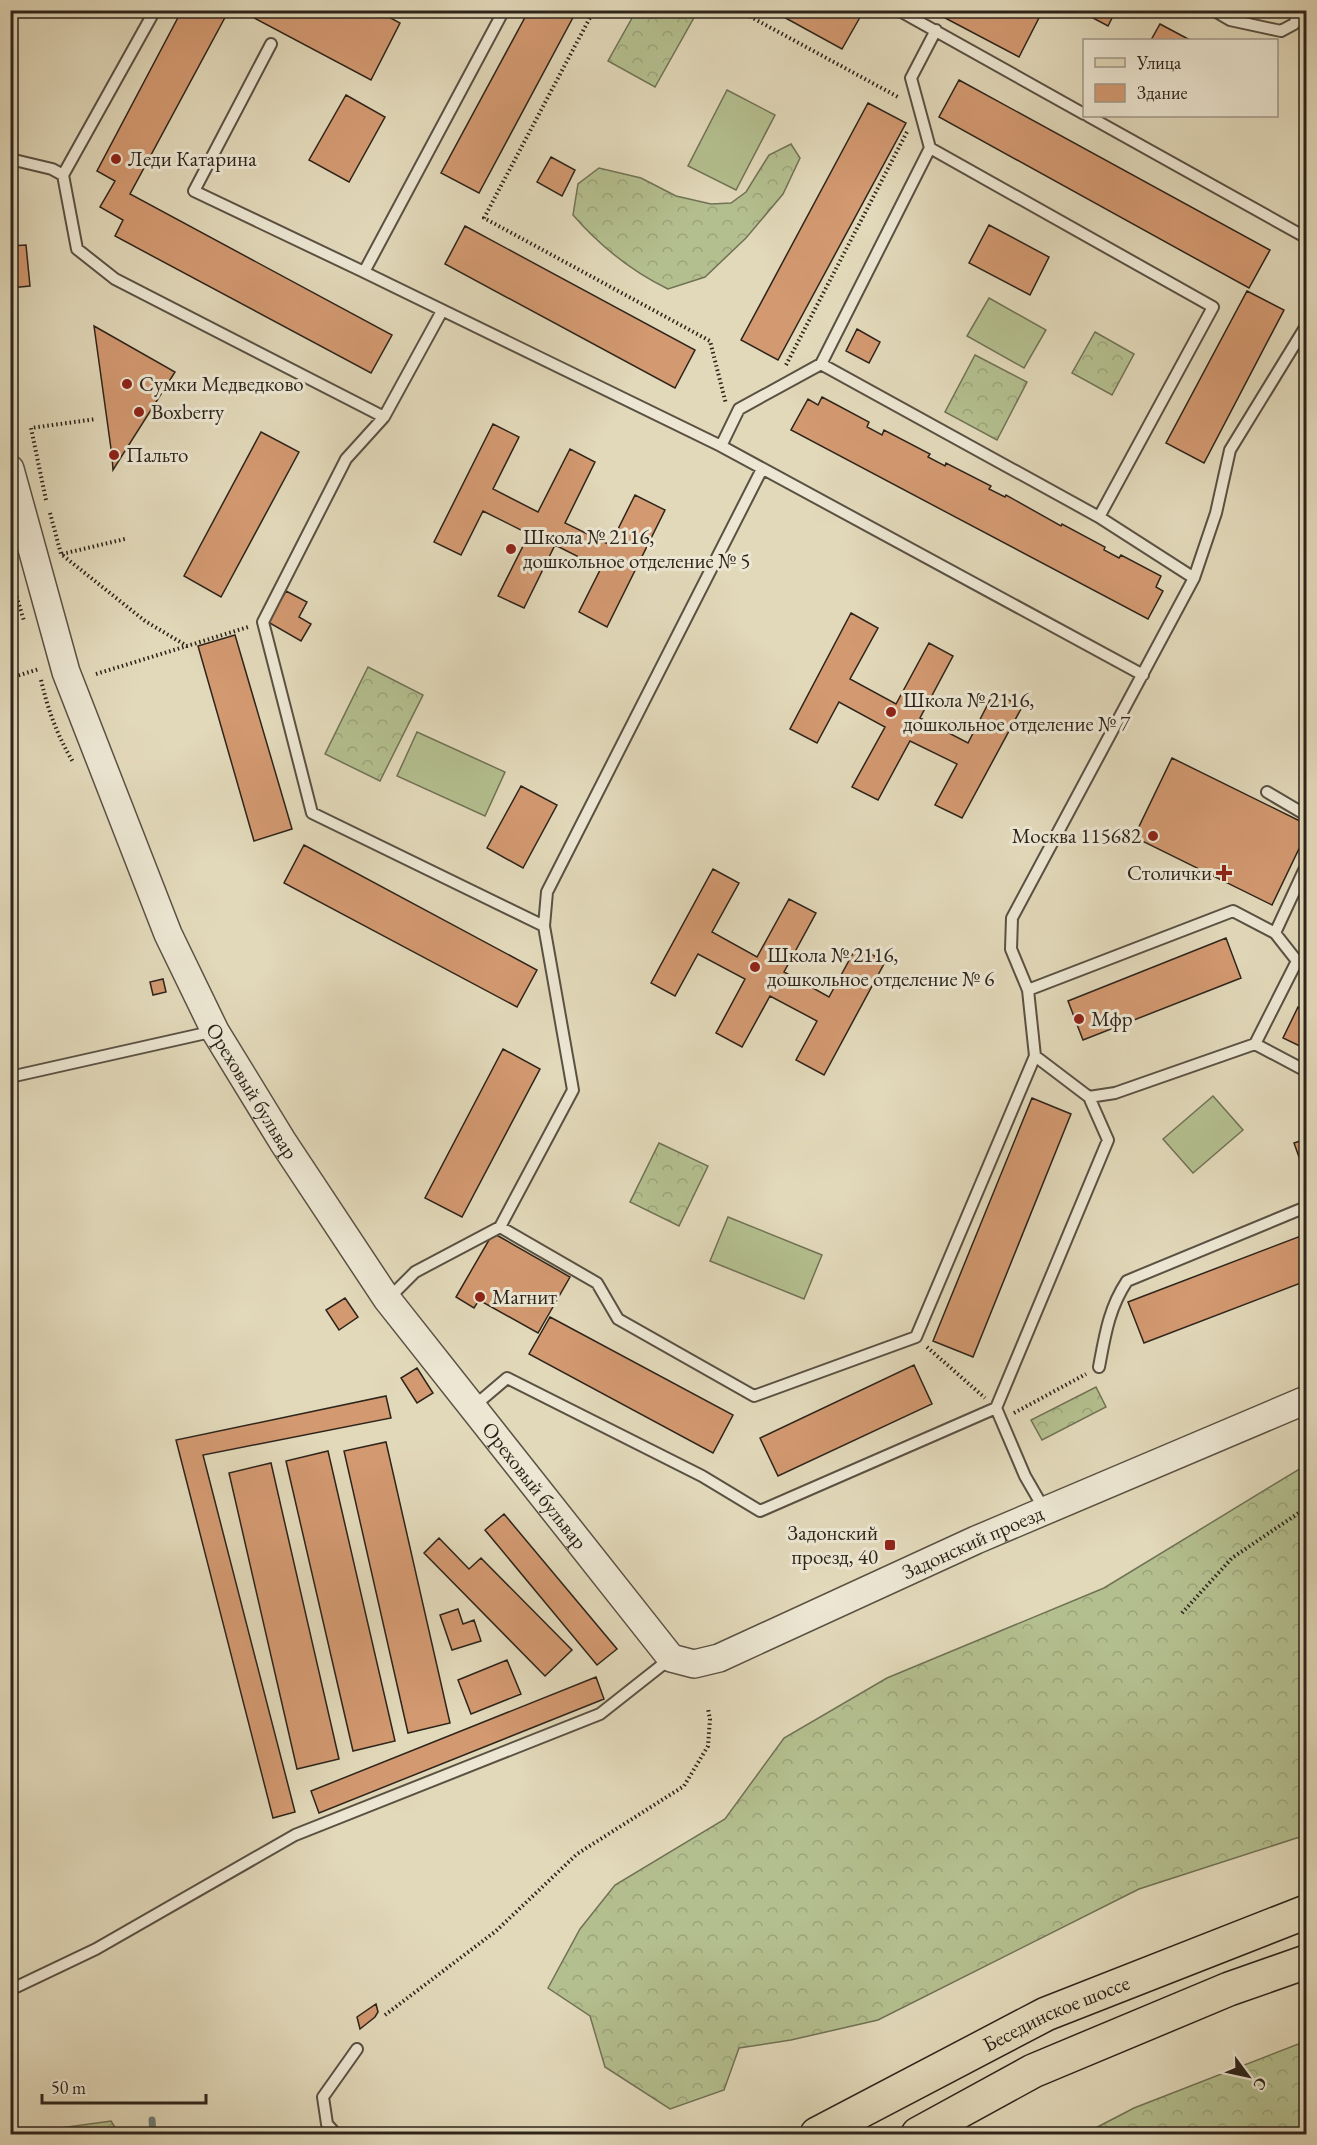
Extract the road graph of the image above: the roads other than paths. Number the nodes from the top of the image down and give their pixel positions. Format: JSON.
{"nodes":[{"id":1,"x":155,"y":10,"type":"edge"},
{"id":2,"x":504,"y":10,"type":"edge"},
{"id":3,"x":898,"y":10,"type":"edge"},
{"id":4,"x":1213,"y":10,"type":"edge"},
{"id":5,"x":1301,"y":10,"type":"edge"},
{"id":6,"x":936,"y":30,"type":"junction"},
{"id":7,"x":271,"y":44,"type":"dead end"},
{"id":8,"x":1083,"y":113,"type":"edge"},
{"id":9,"x":1090,"y":117,"type":"edge"},
{"id":10,"x":930,"y":148,"type":"junction"},
{"id":11,"x":10,"y":159,"type":"edge"},
{"id":12,"x":63,"y":175,"type":"junction"},
{"id":13,"x":1306,"y":241,"type":"edge"},
{"id":14,"x":364,"y":272,"type":"junction"},
{"id":15,"x":442,"y":311,"type":"junction"},
{"id":16,"x":1306,"y":326,"type":"edge"},
{"id":17,"x":821,"y":364,"type":"junction"},
{"id":18,"x":384,"y":417,"type":"junction"},
{"id":19,"x":721,"y":447,"type":"junction"},
{"id":20,"x":10,"y":469,"type":"edge"},
{"id":21,"x":762,"y":469,"type":"junction"},
{"id":22,"x":1099,"y":517,"type":"junction"},
{"id":23,"x":1194,"y":578,"type":"junction"},
{"id":24,"x":1143,"y":675,"type":"junction"},
{"id":25,"x":1267,"y":792,"type":"dead end"},
{"id":26,"x":1306,"y":815,"type":"edge"},
{"id":27,"x":1306,"y":866,"type":"edge"},
{"id":28,"x":544,"y":926,"type":"junction"},
{"id":29,"x":1275,"y":933,"type":"junction"},
{"id":30,"x":1302,"y":963,"type":"edge"},
{"id":31,"x":1028,"y":990,"type":"junction"},
{"id":32,"x":215,"y":1031,"type":"junction"},
{"id":33,"x":1255,"y":1044,"type":"junction"},
{"id":34,"x":1035,"y":1056,"type":"junction"},
{"id":35,"x":1306,"y":1071,"type":"edge"},
{"id":36,"x":10,"y":1077,"type":"edge"},
{"id":37,"x":1089,"y":1097,"type":"junction"},
{"id":38,"x":1306,"y":1207,"type":"edge"},
{"id":39,"x":500,"y":1227,"type":"junction"},
{"id":40,"x":387,"y":1299,"type":"junction"},
{"id":41,"x":1099,"y":1367,"type":"road end"},
{"id":42,"x":1306,"y":1400,"type":"edge"},
{"id":43,"x":472,"y":1407,"type":"junction"},
{"id":44,"x":996,"y":1408,"type":"junction"},
{"id":45,"x":1044,"y":1510,"type":"junction"},
{"id":46,"x":671,"y":1658,"type":"junction"},
{"id":47,"x":1306,"y":1912,"type":"edge"},
{"id":48,"x":1306,"y":1962,"type":"edge"},
{"id":49,"x":10,"y":1990,"type":"edge"},
{"id":50,"x":357,"y":2049,"type":"dead end"},
{"id":51,"x":336,"y":2134,"type":"edge"},
{"id":52,"x":817,"y":2134,"type":"edge"},
{"id":53,"x":918,"y":2134,"type":"edge"}],
"edges":[{"from":1,"to":12,"type":"lane"},
{"from":2,"to":14,"type":"lane"},
{"from":3,"to":6,"type":"lane"},
{"from":4,"to":5,"type":"lane"},
{"from":6,"to":8,"type":"lane"},
{"from":6,"to":10,"type":"lane"},
{"from":7,"to":14,"type":"lane"},
{"from":9,"to":13,"type":"lane"},
{"from":10,"to":17,"type":"lane"},
{"from":10,"to":22,"type":"lane"},
{"from":11,"to":12,"type":"lane"},
{"from":12,"to":18,"type":"lane"},
{"from":14,"to":15,"type":"lane"},
{"from":15,"to":18,"type":"lane"},
{"from":15,"to":19,"type":"lane"},
{"from":16,"to":23,"type":"lane"},
{"from":17,"to":19,"type":"lane"},
{"from":17,"to":22,"type":"lane"},
{"from":18,"to":28,"type":"lane"},
{"from":19,"to":21,"type":"lane"},
{"from":20,"to":32,"type":"street","name":"Ореховый бульвар"},
{"from":21,"to":24,"type":"lane"},
{"from":21,"to":28,"type":"lane"},
{"from":22,"to":23,"type":"lane"},
{"from":23,"to":24,"type":"lane"},
{"from":24,"to":31,"type":"lane"},
{"from":25,"to":26,"type":"lane"},
{"from":27,"to":29,"type":"lane"},
{"from":28,"to":39,"type":"lane"},
{"from":29,"to":30,"type":"lane"},
{"from":29,"to":31,"type":"lane"},
{"from":30,"to":33,"type":"lane"},
{"from":31,"to":34,"type":"lane"},
{"from":32,"to":36,"type":"lane"},
{"from":32,"to":40,"type":"street","name":"Ореховый бульвар"},
{"from":33,"to":35,"type":"lane"},
{"from":33,"to":37,"type":"lane"},
{"from":34,"to":37,"type":"lane"},
{"from":34,"to":39,"type":"lane"},
{"from":37,"to":44,"type":"lane"},
{"from":38,"to":41,"type":"lane"},
{"from":39,"to":40,"type":"lane"},
{"from":40,"to":43,"type":"street","name":"Ореховый бульвар"},
{"from":42,"to":45,"type":"street","name":"Задонский проезд"},
{"from":43,"to":44,"type":"lane"},
{"from":43,"to":46,"type":"street","name":"Ореховый бульвар"},
{"from":44,"to":45,"type":"lane"},
{"from":45,"to":46,"type":"street","name":"Задонский проезд"},
{"from":46,"to":49,"type":"lane"},
{"from":47,"to":52,"type":"main road","name":"Бесединское шоссе"},
{"from":48,"to":53,"type":"main road","name":"Бесединское шоссе"},
{"from":50,"to":51,"type":"lane"}]}
